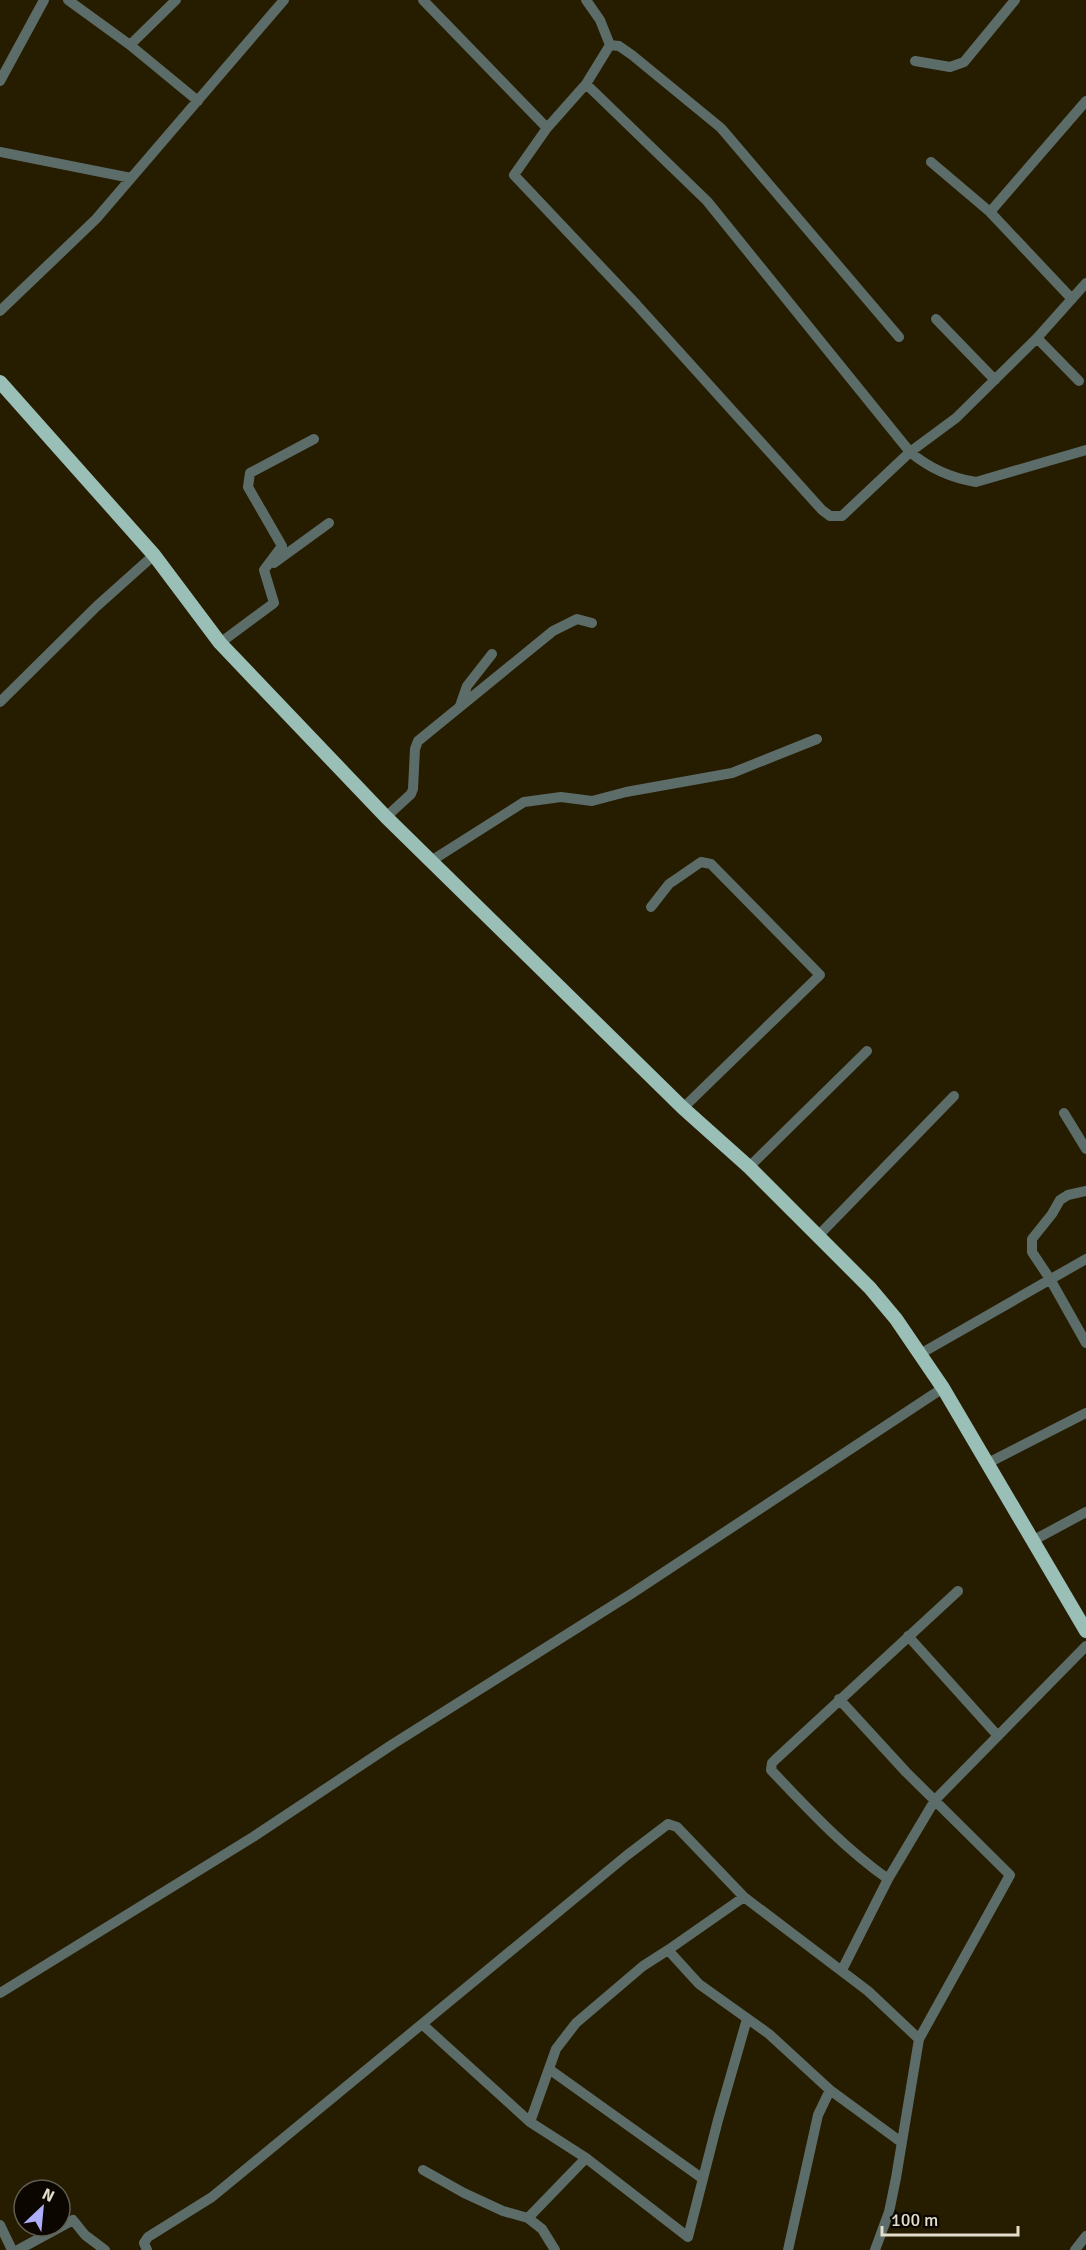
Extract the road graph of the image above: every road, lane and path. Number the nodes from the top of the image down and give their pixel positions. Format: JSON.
{"nodes":[{"id":1,"x":44,"y":0,"type":"edge"},
{"id":2,"x":68,"y":0,"type":"edge"},
{"id":3,"x":176,"y":0,"type":"edge"},
{"id":4,"x":423,"y":0,"type":"edge"},
{"id":5,"x":586,"y":0,"type":"edge"},
{"id":6,"x":1015,"y":0,"type":"edge"},
{"id":7,"x":280,"y":1,"type":"edge"},
{"id":8,"x":130,"y":45,"type":"junction"},
{"id":9,"x":610,"y":45,"type":"junction"},
{"id":10,"x":915,"y":61,"type":"dead end"},
{"id":11,"x":0,"y":81,"type":"edge"},
{"id":12,"x":586,"y":84,"type":"junction"},
{"id":13,"x":198,"y":101,"type":"junction"},
{"id":14,"x":1086,"y":101,"type":"edge"},
{"id":15,"x":546,"y":128,"type":"junction"},
{"id":16,"x":0,"y":152,"type":"edge"},
{"id":17,"x":931,"y":162,"type":"dead end"},
{"id":18,"x":131,"y":178,"type":"junction"},
{"id":19,"x":990,"y":212,"type":"junction"},
{"id":20,"x":1086,"y":283,"type":"edge"},
{"id":21,"x":1072,"y":299,"type":"junction"},
{"id":22,"x":0,"y":311,"type":"edge"},
{"id":23,"x":936,"y":320,"type":"dead end"},
{"id":24,"x":899,"y":337,"type":"dead end"},
{"id":25,"x":1037,"y":338,"type":"junction"},
{"id":26,"x":995,"y":380,"type":"junction"},
{"id":27,"x":1079,"y":381,"type":"dead end"},
{"id":28,"x":0,"y":382,"type":"edge"},
{"id":29,"x":314,"y":439,"type":"dead end"},
{"id":30,"x":1086,"y":450,"type":"edge"},
{"id":31,"x":910,"y":452,"type":"junction"},
{"id":32,"x":329,"y":523,"type":"dead end"},
{"id":33,"x":154,"y":555,"type":"junction"},
{"id":34,"x":264,"y":570,"type":"junction"},
{"id":35,"x":592,"y":623,"type":"dead end"},
{"id":36,"x":220,"y":643,"type":"junction"},
{"id":37,"x":492,"y":654,"type":"dead end"},
{"id":38,"x":0,"y":702,"type":"edge"},
{"id":39,"x":460,"y":706,"type":"junction"},
{"id":40,"x":817,"y":739,"type":"dead end"},
{"id":41,"x":386,"y":817,"type":"junction"},
{"id":42,"x":431,"y":861,"type":"junction"},
{"id":43,"x":651,"y":907,"type":"dead end"},
{"id":44,"x":867,"y":1051,"type":"dead end"},
{"id":45,"x":954,"y":1096,"type":"dead end"},
{"id":46,"x":683,"y":1108,"type":"junction"},
{"id":47,"x":1064,"y":1113,"type":"dead end"},
{"id":48,"x":1086,"y":1149,"type":"edge"},
{"id":49,"x":749,"y":1167,"type":"junction"},
{"id":50,"x":1086,"y":1191,"type":"edge"},
{"id":51,"x":818,"y":1236,"type":"junction"},
{"id":52,"x":1086,"y":1259,"type":"edge"},
{"id":53,"x":1050,"y":1279,"type":"junction"},
{"id":54,"x":1086,"y":1343,"type":"edge"},
{"id":55,"x":920,"y":1354,"type":"junction"},
{"id":56,"x":943,"y":1388,"type":"junction"},
{"id":57,"x":1086,"y":1413,"type":"edge"},
{"id":58,"x":988,"y":1462,"type":"junction"},
{"id":59,"x":1086,"y":1512,"type":"edge"},
{"id":60,"x":1034,"y":1540,"type":"junction"},
{"id":61,"x":958,"y":1591,"type":"dead end"},
{"id":62,"x":1086,"y":1631,"type":"edge"},
{"id":63,"x":908,"y":1636,"type":"junction"},
{"id":64,"x":1086,"y":1646,"type":"edge"},
{"id":65,"x":839,"y":1699,"type":"junction"},
{"id":66,"x":998,"y":1736,"type":"junction"},
{"id":67,"x":935,"y":1800,"type":"junction"},
{"id":68,"x":888,"y":1879,"type":"junction"},
{"id":69,"x":744,"y":1896,"type":"junction"},
{"id":70,"x":668,"y":1950,"type":"junction"},
{"id":71,"x":842,"y":1970,"type":"junction"},
{"id":72,"x":0,"y":1993,"type":"edge"},
{"id":73,"x":747,"y":2019,"type":"junction"},
{"id":74,"x":422,"y":2024,"type":"junction"},
{"id":75,"x":919,"y":2039,"type":"junction"},
{"id":76,"x":549,"y":2069,"type":"junction"},
{"id":77,"x":830,"y":2090,"type":"junction"},
{"id":78,"x":530,"y":2122,"type":"junction"},
{"id":79,"x":901,"y":2142,"type":"junction"},
{"id":80,"x":586,"y":2158,"type":"junction"},
{"id":81,"x":423,"y":2170,"type":"dead end"},
{"id":82,"x":703,"y":2179,"type":"junction"},
{"id":83,"x":528,"y":2218,"type":"junction"},
{"id":84,"x":0,"y":2225,"type":"edge"},
{"id":85,"x":1086,"y":2236,"type":"edge"},
{"id":86,"x":12,"y":2250,"type":"edge"},
{"id":87,"x":18,"y":2250,"type":"edge"},
{"id":88,"x":105,"y":2250,"type":"edge"},
{"id":89,"x":147,"y":2250,"type":"edge"},
{"id":90,"x":555,"y":2250,"type":"edge"},
{"id":91,"x":788,"y":2250,"type":"edge"},
{"id":92,"x":875,"y":2250,"type":"edge"},
{"id":93,"x":1076,"y":2250,"type":"edge"}],
"edges":[{"from":1,"to":11,"type":"street"},
{"from":2,"to":8,"type":"street"},
{"from":3,"to":8,"type":"street"},
{"from":4,"to":15,"type":"street"},
{"from":5,"to":9,"type":"street"},
{"from":6,"to":10,"type":"street"},
{"from":7,"to":13,"type":"street"},
{"from":8,"to":13,"type":"street"},
{"from":9,"to":12,"type":"street"},
{"from":9,"to":24,"type":"street"},
{"from":12,"to":15,"type":"street"},
{"from":12,"to":31,"type":"street"},
{"from":13,"to":18,"type":"street"},
{"from":14,"to":19,"type":"street"},
{"from":15,"to":31,"type":"street"},
{"from":16,"to":18,"type":"street"},
{"from":17,"to":19,"type":"street"},
{"from":18,"to":22,"type":"street"},
{"from":19,"to":21,"type":"street"},
{"from":20,"to":21,"type":"street"},
{"from":21,"to":25,"type":"street"},
{"from":23,"to":26,"type":"street"},
{"from":25,"to":26,"type":"street"},
{"from":25,"to":27,"type":"street"},
{"from":26,"to":31,"type":"street"},
{"from":28,"to":33,"type":"main road"},
{"from":29,"to":34,"type":"street"},
{"from":30,"to":31,"type":"street"},
{"from":32,"to":34,"type":"street"},
{"from":33,"to":36,"type":"main road"},
{"from":33,"to":38,"type":"street"},
{"from":34,"to":36,"type":"street"},
{"from":35,"to":39,"type":"street"},
{"from":36,"to":41,"type":"main road"},
{"from":37,"to":39,"type":"street"},
{"from":39,"to":41,"type":"street"},
{"from":40,"to":42,"type":"street"},
{"from":41,"to":42,"type":"main road"},
{"from":42,"to":46,"type":"main road"},
{"from":43,"to":46,"type":"street"},
{"from":44,"to":49,"type":"street"},
{"from":45,"to":51,"type":"street"},
{"from":46,"to":49,"type":"main road"},
{"from":47,"to":48,"type":"street"},
{"from":49,"to":51,"type":"main road"},
{"from":50,"to":53,"type":"street"},
{"from":51,"to":55,"type":"main road"},
{"from":52,"to":53,"type":"street"},
{"from":53,"to":54,"type":"street"},
{"from":53,"to":55,"type":"street"},
{"from":55,"to":56,"type":"main road"},
{"from":56,"to":58,"type":"main road"},
{"from":56,"to":72,"type":"street"},
{"from":57,"to":58,"type":"street"},
{"from":58,"to":60,"type":"main road"},
{"from":59,"to":60,"type":"street"},
{"from":60,"to":62,"type":"main road"},
{"from":61,"to":63,"type":"street"},
{"from":63,"to":65,"type":"street"},
{"from":63,"to":66,"type":"street"},
{"from":64,"to":66,"type":"street"},
{"from":65,"to":67,"type":"street"},
{"from":65,"to":68,"type":"street"},
{"from":66,"to":67,"type":"street"},
{"from":67,"to":68,"type":"street"},
{"from":67,"to":75,"type":"street"},
{"from":68,"to":71,"type":"street"},
{"from":69,"to":70,"type":"street"},
{"from":69,"to":71,"type":"street"},
{"from":69,"to":74,"type":"street"},
{"from":70,"to":73,"type":"street"},
{"from":70,"to":76,"type":"street"},
{"from":71,"to":75,"type":"street"},
{"from":73,"to":77,"type":"street"},
{"from":73,"to":82,"type":"street"},
{"from":74,"to":78,"type":"street"},
{"from":74,"to":89,"type":"street"},
{"from":75,"to":79,"type":"street"},
{"from":76,"to":78,"type":"street"},
{"from":76,"to":82,"type":"street"},
{"from":77,"to":79,"type":"street"},
{"from":77,"to":91,"type":"street"},
{"from":78,"to":80,"type":"street"},
{"from":79,"to":92,"type":"street"},
{"from":80,"to":82,"type":"street"},
{"from":80,"to":83,"type":"street"},
{"from":81,"to":83,"type":"street"},
{"from":83,"to":90,"type":"street"},
{"from":84,"to":86,"type":"street"},
{"from":85,"to":93,"type":"street"},
{"from":87,"to":88,"type":"street"}]}
